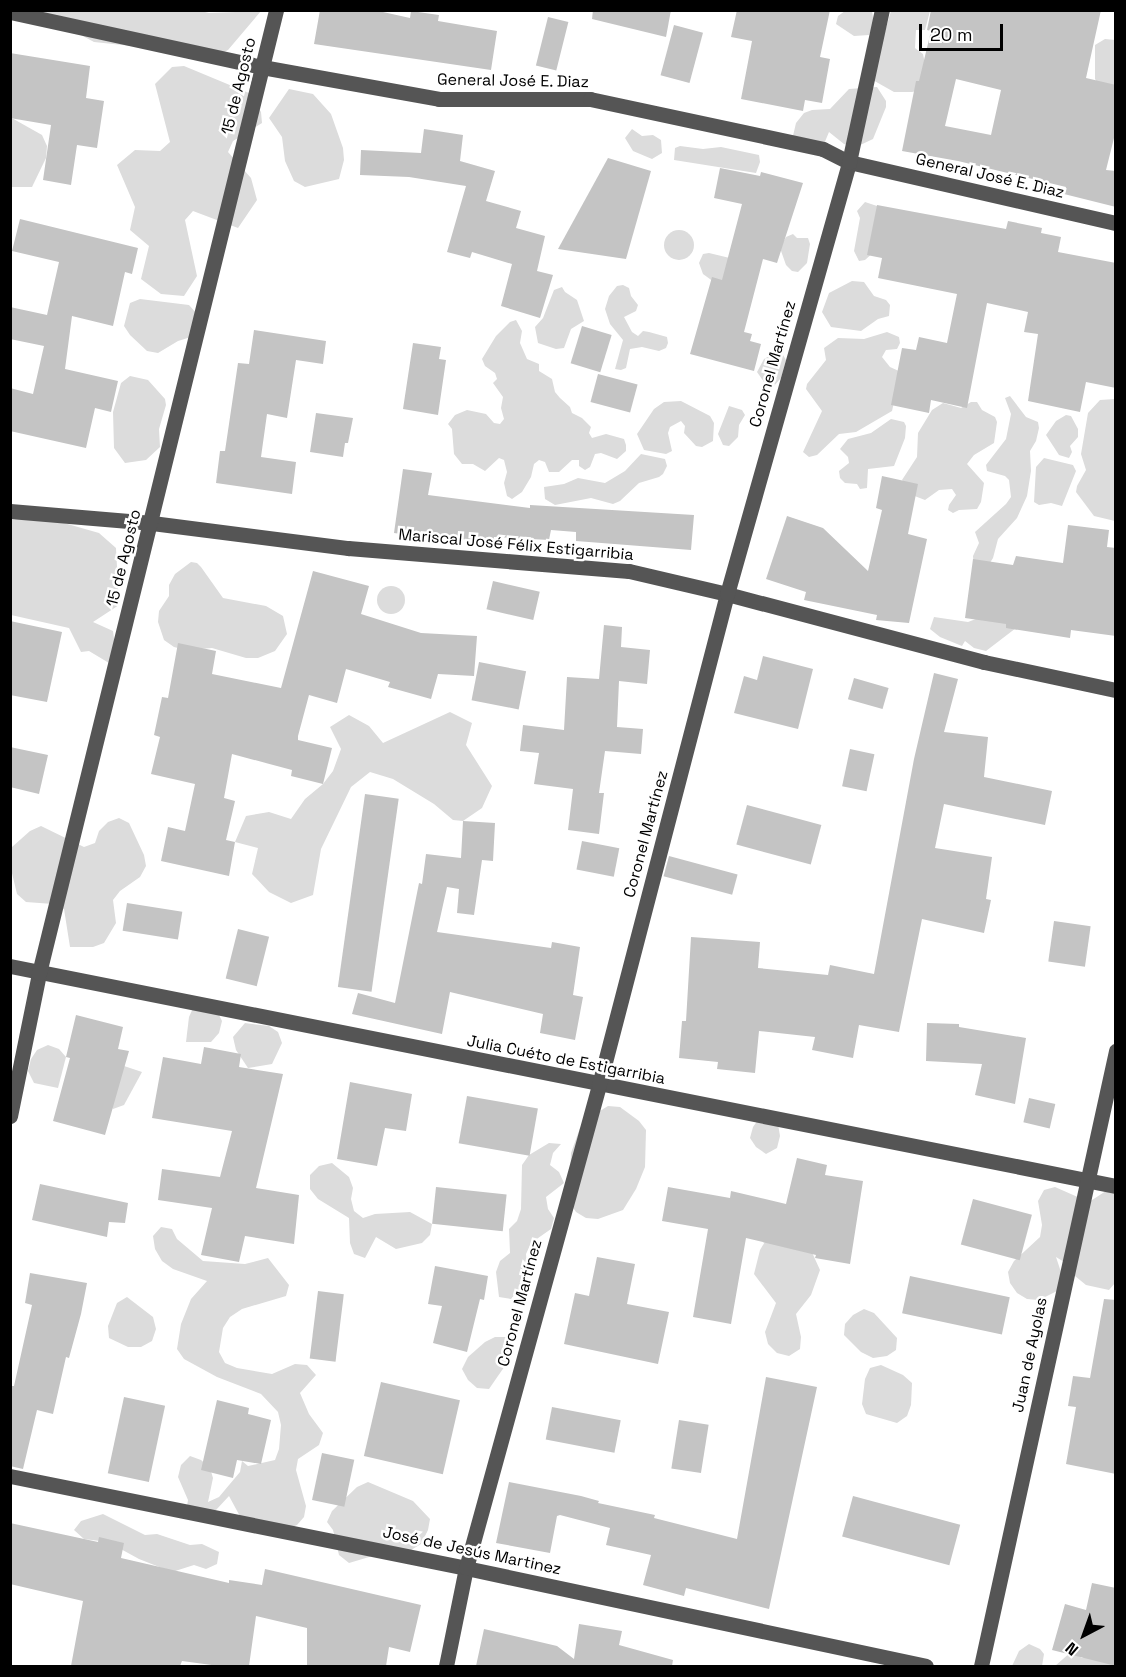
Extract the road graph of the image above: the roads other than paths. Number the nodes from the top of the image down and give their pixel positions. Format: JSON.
{"nodes":[{"id":1,"x":276,"y":10,"type":"edge"},
{"id":2,"x":882,"y":10,"type":"edge"},
{"id":3,"x":10,"y":12,"type":"edge"},
{"id":4,"x":262,"y":67,"type":"junction"},
{"id":5,"x":849,"y":162,"type":"junction"},
{"id":6,"x":1116,"y":223,"type":"edge"},
{"id":7,"x":10,"y":511,"type":"edge"},
{"id":8,"x":152,"y":523,"type":"junction"},
{"id":9,"x":727,"y":594,"type":"junction"},
{"id":10,"x":1116,"y":690,"type":"edge"},
{"id":11,"x":10,"y":966,"type":"edge"},
{"id":12,"x":39,"y":973,"type":"junction"},
{"id":13,"x":1116,"y":1051,"type":"edge"},
{"id":14,"x":599,"y":1085,"type":"junction"},
{"id":15,"x":10,"y":1116,"type":"edge"},
{"id":16,"x":1087,"y":1180,"type":"junction"},
{"id":17,"x":1116,"y":1186,"type":"edge"},
{"id":18,"x":10,"y":1476,"type":"edge"},
{"id":19,"x":466,"y":1568,"type":"junction"},
{"id":20,"x":446,"y":1666,"type":"edge"},
{"id":21,"x":926,"y":1666,"type":"edge"},
{"id":22,"x":981,"y":1666,"type":"edge"}],
"edges":[{"from":1,"to":4,"type":"street","name":"15 de Agosto"},
{"from":2,"to":5,"type":"street","name":"Coronel Martínez"},
{"from":3,"to":4,"type":"street","name":"General José E. Diaz"},
{"from":4,"to":5,"type":"street","name":"General José E. Diaz"},
{"from":4,"to":8,"type":"street","name":"15 de Agosto"},
{"from":5,"to":6,"type":"street","name":"General José E. Diaz"},
{"from":5,"to":9,"type":"street","name":"Coronel Martínez"},
{"from":7,"to":8,"type":"street","name":"Mariscal José Félix Estigarribia"},
{"from":8,"to":9,"type":"street","name":"Mariscal José Félix Estigarribia"},
{"from":8,"to":12,"type":"street","name":"15 de Agosto"},
{"from":9,"to":10,"type":"street","name":"Mariscal José Félix Estigarribia"},
{"from":9,"to":14,"type":"street","name":"Coronel Martínez"},
{"from":11,"to":12,"type":"street","name":"Julia Cuéto de Estigarribia"},
{"from":12,"to":14,"type":"street","name":"Julia Cuéto de Estigarribia"},
{"from":12,"to":15,"type":"street","name":"15 de Agosto"},
{"from":13,"to":16,"type":"street","name":"Juan de Ayolas"},
{"from":14,"to":16,"type":"street","name":"Julia Cuéto de Estigarribia"},
{"from":14,"to":19,"type":"street","name":"Coronel Martínez"},
{"from":16,"to":17,"type":"street","name":"Julia Cuéto de Estigarribia"},
{"from":16,"to":22,"type":"street","name":"Juan de Ayolas"},
{"from":18,"to":19,"type":"street","name":"José de Jesús Martinez"},
{"from":19,"to":20,"type":"street","name":"Coronel Martínez"},
{"from":19,"to":21,"type":"street","name":"José de Jesús Martinez"}]}
